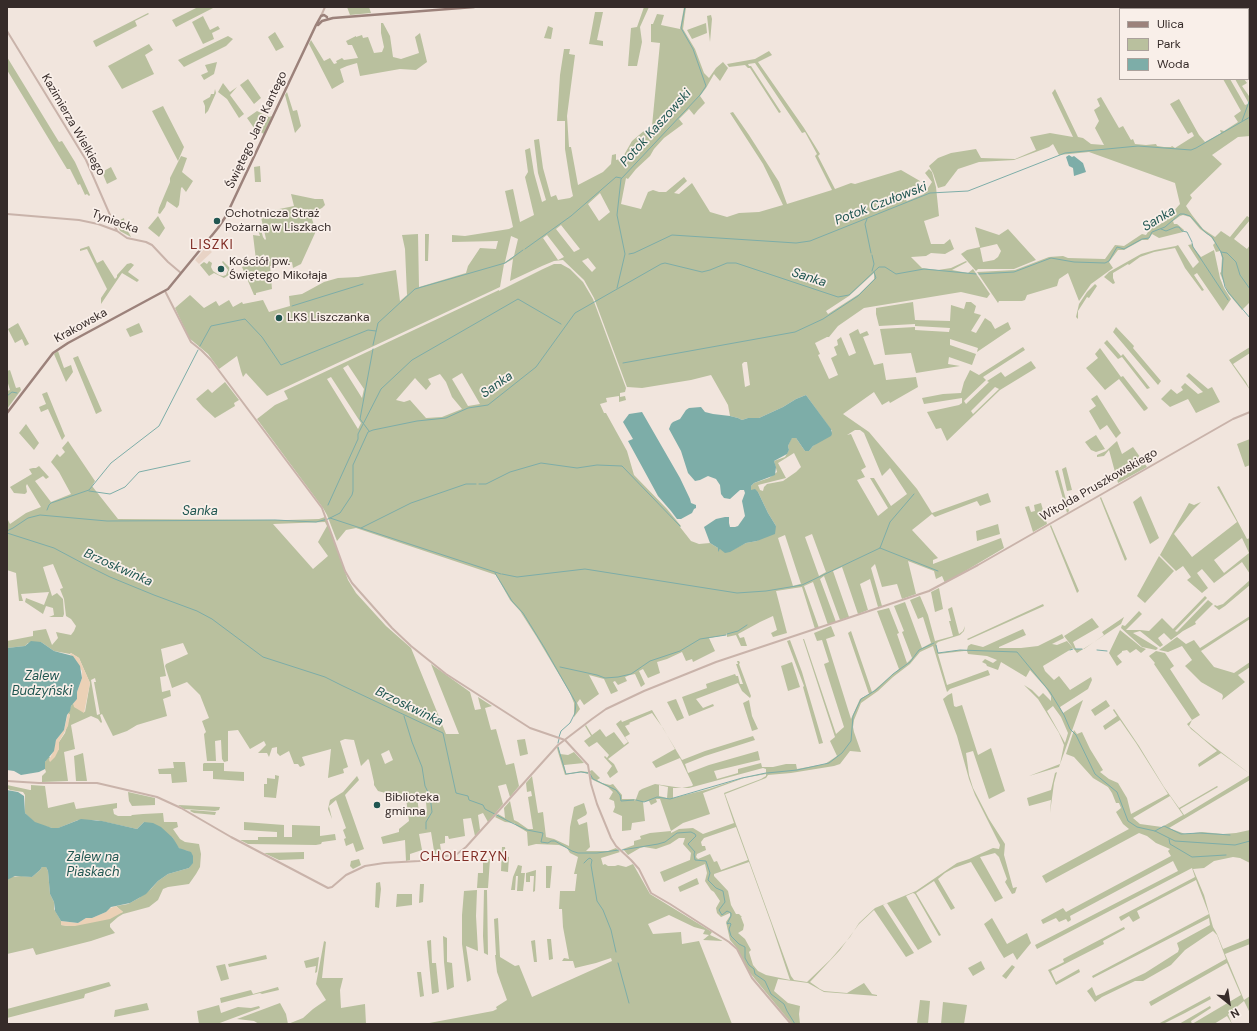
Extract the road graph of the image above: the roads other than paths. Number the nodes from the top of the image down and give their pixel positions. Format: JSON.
{"nodes":[{"id":1,"x":474,"y":7,"type":"edge"},
{"id":2,"x":325,"y":8,"type":"edge"},
{"id":3,"x":324,"y":18,"type":"junction"},
{"id":4,"x":7,"y":31,"type":"edge"},
{"id":5,"x":7,"y":214,"type":"edge"},
{"id":6,"x":117,"y":231,"type":"junction"},
{"id":7,"x":181,"y":273,"type":"junction"},
{"id":8,"x":164,"y":291,"type":"junction"},
{"id":9,"x":1250,"y":412,"type":"edge"},
{"id":10,"x":7,"y":413,"type":"edge"},
{"id":11,"x":564,"y":740,"type":"junction"},
{"id":12,"x":7,"y":781,"type":"edge"},
{"id":13,"x":791,"y":1024,"type":"edge"}],
"edges":[{"from":1,"to":3,"type":"main road"},
{"from":2,"to":3,"type":"street"},
{"from":3,"to":7,"type":"main road","name":"Świętego Jana Kantego"},
{"from":4,"to":6,"type":"street","name":"Kazimierza Wielkiego"},
{"from":5,"to":6,"type":"street","name":"Tyniecka"},
{"from":6,"to":7,"type":"street","name":"Tyniecka"},
{"from":7,"to":8,"type":"main road","name":"Krakowska"},
{"from":8,"to":10,"type":"main road","name":"Krakowska"},
{"from":8,"to":11,"type":"street"},
{"from":9,"to":11,"type":"street","name":"Witolda Pruszkowskiego"},
{"from":11,"to":12,"type":"street","name":"Witolda Pruszkowskiego"},
{"from":11,"to":13,"type":"street"}]}
